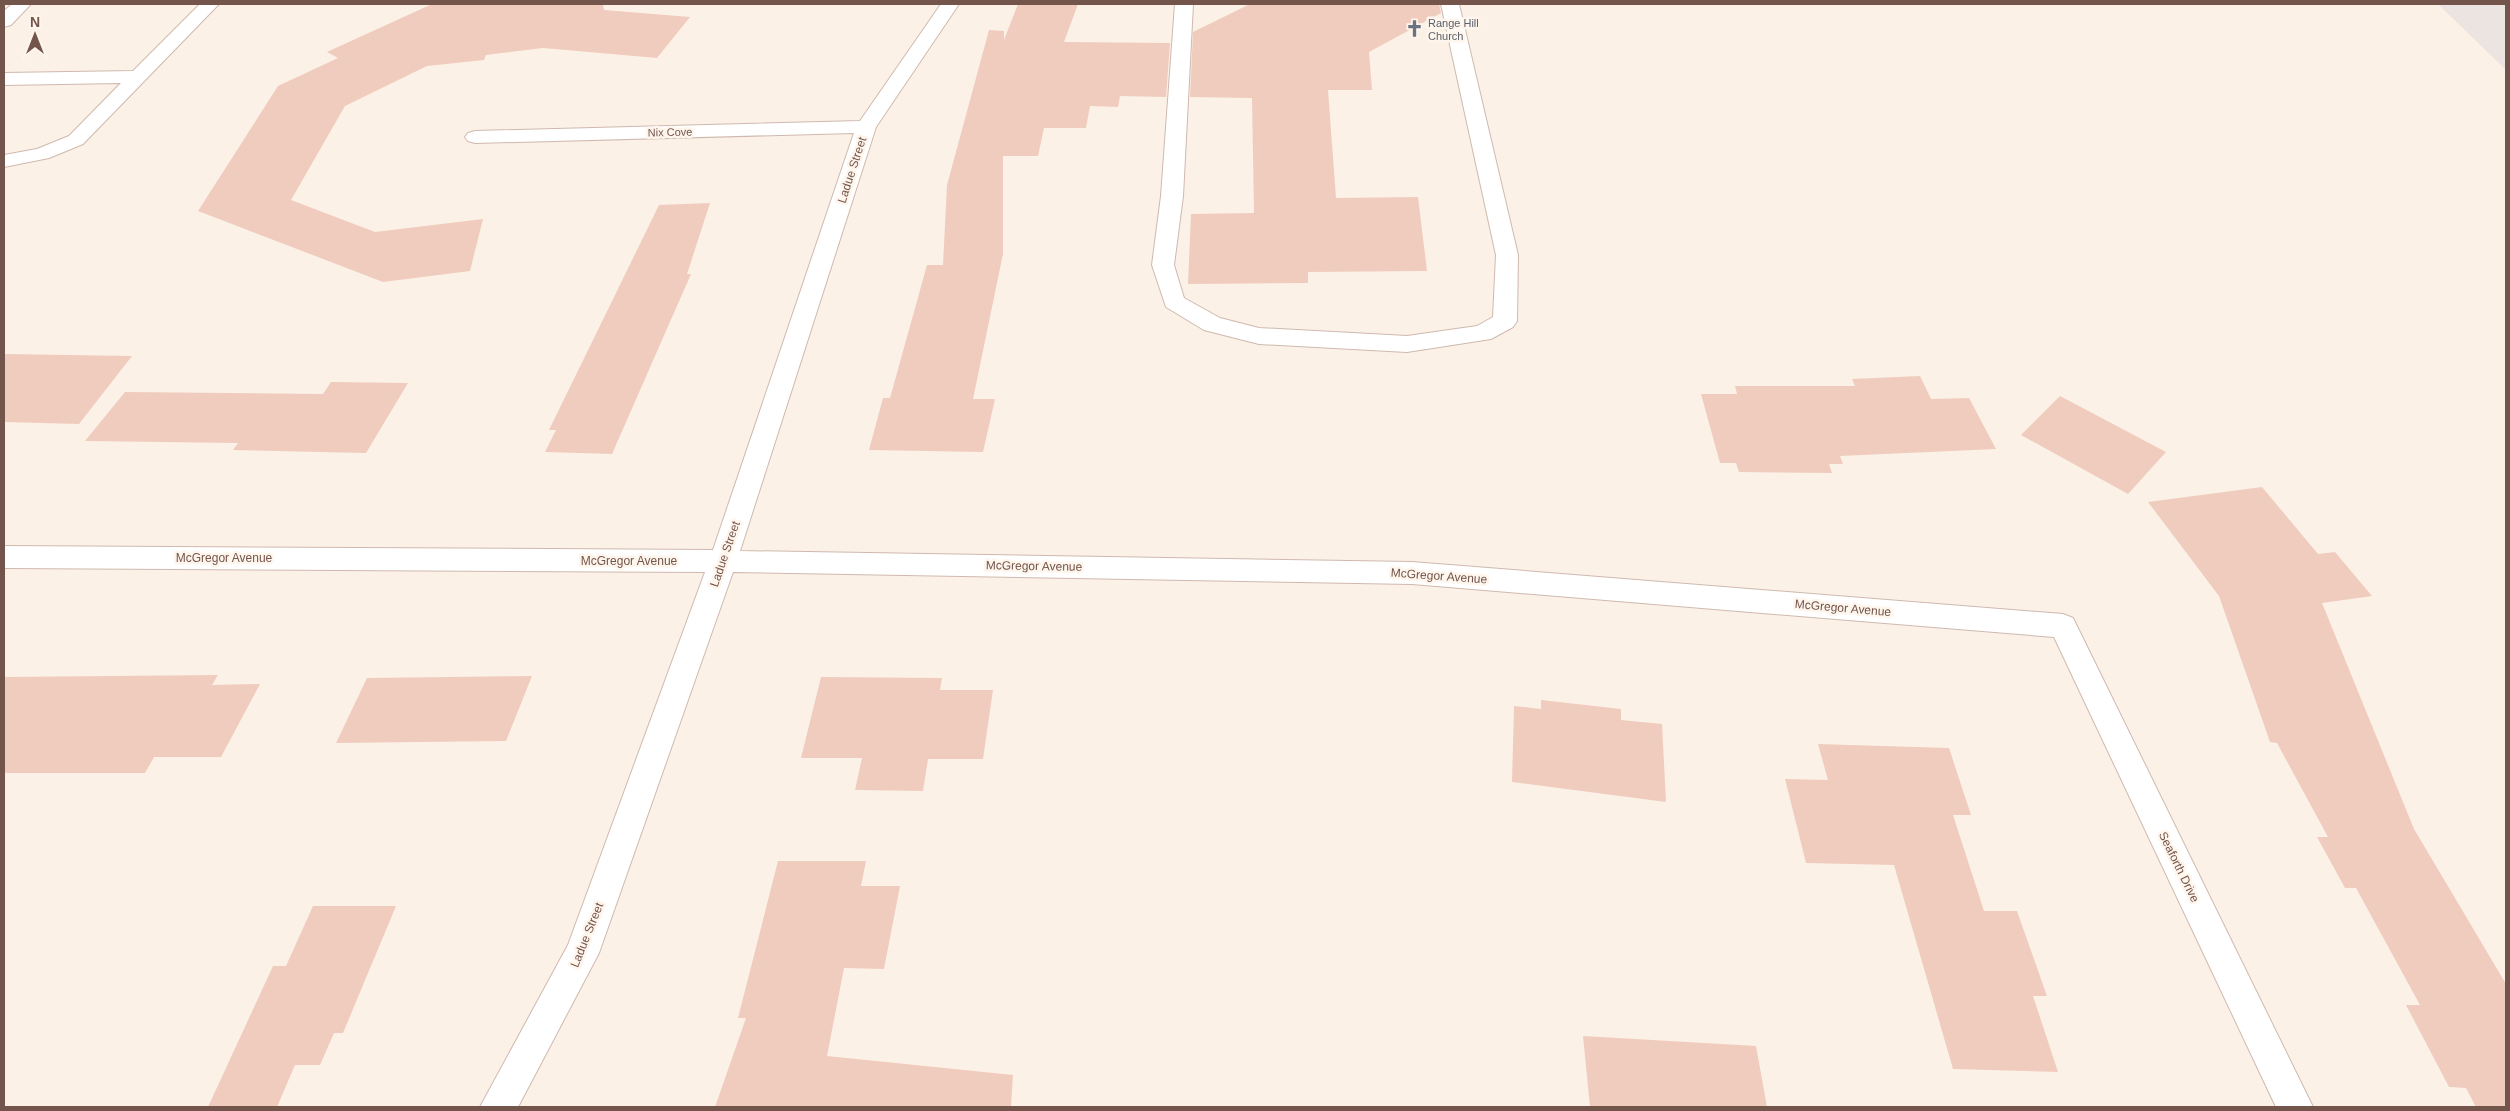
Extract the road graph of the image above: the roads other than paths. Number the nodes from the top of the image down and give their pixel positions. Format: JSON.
{"nodes":[{"id":1,"x":22,"y":4,"type":"edge"},
{"id":2,"x":210,"y":4,"type":"edge"},
{"id":3,"x":950,"y":4,"type":"edge"},
{"id":4,"x":1184,"y":4,"type":"edge"},
{"id":5,"x":1450,"y":4,"type":"edge"},
{"id":6,"x":4,"y":21,"type":"edge"},
{"id":7,"x":139,"y":77,"type":"junction"},
{"id":8,"x":4,"y":79,"type":"edge"},
{"id":9,"x":866,"y":127,"type":"junction"},
{"id":10,"x":475,"y":137,"type":"dead end"},
{"id":11,"x":4,"y":161,"type":"edge"},
{"id":12,"x":4,"y":557,"type":"edge"},
{"id":13,"x":723,"y":561,"type":"junction"},
{"id":14,"x":2063,"y":626,"type":"joint"},
{"id":15,"x":498,"y":1107,"type":"edge"},
{"id":16,"x":2295,"y":1107,"type":"edge"}],
"edges":[{"from":1,"to":6,"type":"street"},
{"from":2,"to":7,"type":"street"},
{"from":3,"to":9,"type":"street","name":"Ladue Street"},
{"from":4,"to":5,"type":"street"},
{"from":7,"to":8,"type":"street"},
{"from":7,"to":11,"type":"street"},
{"from":9,"to":10,"type":"street","name":"Nix Cove"},
{"from":9,"to":13,"type":"street","name":"Ladue Street"},
{"from":12,"to":13,"type":"street","name":"McGregor Avenue"},
{"from":13,"to":14,"type":"street","name":"McGregor Avenue"},
{"from":13,"to":15,"type":"street","name":"Ladue Street"},
{"from":14,"to":16,"type":"street","name":"Seaforth Drive"}]}
